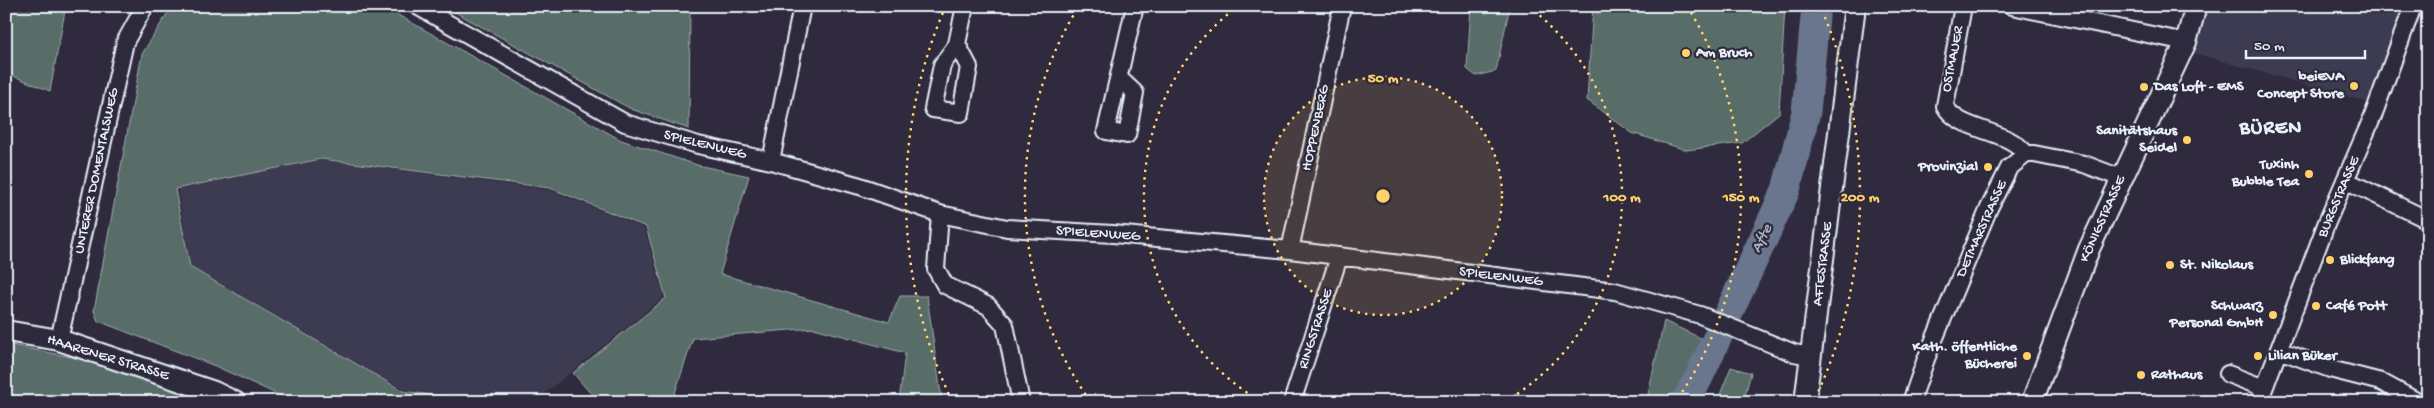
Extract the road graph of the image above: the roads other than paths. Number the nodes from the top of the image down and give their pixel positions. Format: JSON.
{"nodes":[{"id":1,"x":145,"y":6,"type":"edge"},
{"id":2,"x":417,"y":6,"type":"edge"},
{"id":3,"x":802,"y":6,"type":"edge"},
{"id":4,"x":965,"y":6,"type":"edge"},
{"id":5,"x":1134,"y":6,"type":"edge"},
{"id":6,"x":1342,"y":6,"type":"edge"},
{"id":7,"x":1855,"y":6,"type":"edge"},
{"id":8,"x":1963,"y":6,"type":"edge"},
{"id":9,"x":2012,"y":6,"type":"edge"},
{"id":10,"x":2196,"y":6,"type":"edge"},
{"id":11,"x":2413,"y":6,"type":"edge"},
{"id":12,"x":2186,"y":42,"type":"junction"},
{"id":13,"x":957,"y":44,"type":"dead end"},
{"id":14,"x":1119,"y":78,"type":"dead end"},
{"id":15,"x":2026,"y":154,"type":"junction"},
{"id":16,"x":771,"y":161,"type":"junction"},
{"id":17,"x":2121,"y":178,"type":"junction"},
{"id":18,"x":2345,"y":180,"type":"junction"},
{"id":19,"x":940,"y":214,"type":"junction"},
{"id":20,"x":2428,"y":220,"type":"edge"},
{"id":21,"x":1290,"y":250,"type":"junction"},
{"id":22,"x":1339,"y":256,"type":"junction"},
{"id":23,"x":6,"y":331,"type":"edge"},
{"id":24,"x":59,"y":340,"type":"junction"},
{"id":25,"x":2279,"y":350,"type":"junction"},
{"id":26,"x":1811,"y":356,"type":"junction"},
{"id":27,"x":2228,"y":374,"type":"dead end"},
{"id":28,"x":2261,"y":395,"type":"edge"},
{"id":29,"x":235,"y":402,"type":"edge"},
{"id":30,"x":1021,"y":402,"type":"edge"},
{"id":31,"x":1292,"y":402,"type":"edge"},
{"id":32,"x":1805,"y":402,"type":"edge"},
{"id":33,"x":1911,"y":402,"type":"edge"},
{"id":34,"x":2032,"y":402,"type":"edge"},
{"id":35,"x":2418,"y":402,"type":"edge"}],
"edges":[{"from":1,"to":24,"type":"street","name":"UNTERER DOMENTALSWEG"},
{"from":2,"to":16,"type":"street","name":"SPIELENWEG"},
{"from":3,"to":16,"type":"street"},
{"from":4,"to":13,"type":"street"},
{"from":5,"to":14,"type":"street"},
{"from":6,"to":21,"type":"street","name":"HOPPENBERG"},
{"from":7,"to":26,"type":"main road","name":"AFTESTRASSE"},
{"from":8,"to":15,"type":"street","name":"OSTMAUER"},
{"from":9,"to":12,"type":"street"},
{"from":10,"to":12,"type":"main road","name":"KÖNIGSTRASSE"},
{"from":11,"to":18,"type":"street","name":"BURGSTRASSE"},
{"from":12,"to":17,"type":"main road","name":"KÖNIGSTRASSE"},
{"from":15,"to":17,"type":"street"},
{"from":15,"to":33,"type":"street","name":"DETMARSTRASSE"},
{"from":16,"to":19,"type":"street","name":"SPIELENWEG"},
{"from":17,"to":34,"type":"main road","name":"KÖNIGSTRASSE"},
{"from":18,"to":20,"type":"street"},
{"from":18,"to":25,"type":"street","name":"BURGSTRASSE"},
{"from":19,"to":21,"type":"street","name":"SPIELENWEG"},
{"from":19,"to":30,"type":"street"},
{"from":21,"to":22,"type":"street","name":"SPIELENWEG"},
{"from":22,"to":26,"type":"street","name":"SPIELENWEG"},
{"from":22,"to":31,"type":"street","name":"RINGSTRASSE"},
{"from":23,"to":24,"type":"main road","name":"HAARENER STRASSE"},
{"from":24,"to":29,"type":"main road","name":"HAARENER STRASSE"},
{"from":25,"to":28,"type":"street","name":"BURGSTRASSE"},
{"from":25,"to":35,"type":"street"},
{"from":26,"to":32,"type":"main road","name":"AFTESTRASSE"},
{"from":27,"to":28,"type":"street","name":"BURGSTRASSE"}]}
